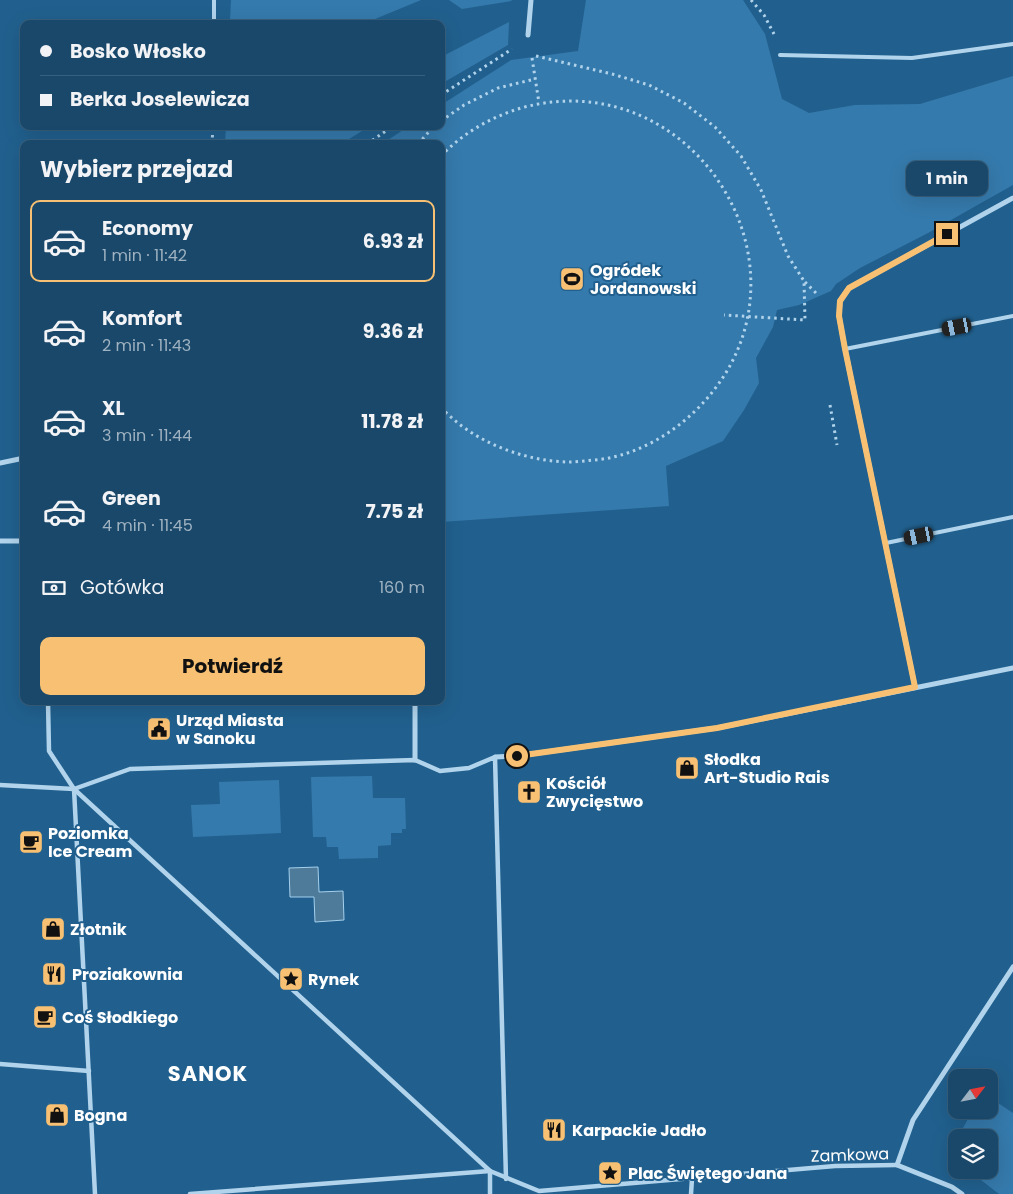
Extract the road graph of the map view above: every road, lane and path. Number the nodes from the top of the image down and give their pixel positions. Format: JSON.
{"nodes":[{"id":1,"x":214,"y":0,"type":"edge"},
{"id":2,"x":531,"y":0,"type":"edge"},
{"id":3,"x":751,"y":0,"type":"edge"},
{"id":4,"x":764,"y":15,"type":"dead end"},
{"id":5,"x":214,"y":20,"type":"edge"},
{"id":6,"x":528,"y":35,"type":"joint"},
{"id":7,"x":1013,"y":44,"type":"edge"},
{"id":8,"x":780,"y":55,"type":"dead end"},
{"id":9,"x":535,"y":78,"type":"junction"},
{"id":10,"x":445,"y":92,"type":"edge"},
{"id":11,"x":539,"y":103,"type":"junction"},
{"id":12,"x":445,"y":118,"type":"edge"},
{"id":13,"x":388,"y":130,"type":"edge"},
{"id":14,"x":430,"y":130,"type":"edge"},
{"id":15,"x":372,"y":140,"type":"edge"},
{"id":16,"x":422,"y":140,"type":"edge"},
{"id":17,"x":445,"y":152,"type":"edge"},
{"id":18,"x":1013,"y":198,"type":"edge"},
{"id":19,"x":724,"y":315,"type":"dead end"},
{"id":20,"x":747,"y":316,"type":"junction"},
{"id":21,"x":1013,"y":316,"type":"edge"},
{"id":22,"x":845,"y":349,"type":"junction"},
{"id":23,"x":830,"y":405,"type":"dead end"},
{"id":24,"x":445,"y":412,"type":"edge"},
{"id":25,"x":837,"y":445,"type":"dead end"},
{"id":26,"x":20,"y":459,"type":"edge"},
{"id":27,"x":0,"y":462,"type":"edge"},
{"id":28,"x":1013,"y":518,"type":"edge"},
{"id":29,"x":0,"y":541,"type":"edge"},
{"id":30,"x":20,"y":541,"type":"edge"},
{"id":31,"x":886,"y":543,"type":"junction"},
{"id":32,"x":1013,"y":668,"type":"edge"},
{"id":33,"x":915,"y":687,"type":"junction"},
{"id":34,"x":48,"y":705,"type":"edge"},
{"id":35,"x":415,"y":705,"type":"edge"},
{"id":36,"x":495,"y":758,"type":"junction"},
{"id":37,"x":415,"y":760,"type":"junction"},
{"id":38,"x":0,"y":785,"type":"edge"},
{"id":39,"x":74,"y":789,"type":"junction"},
{"id":40,"x":1013,"y":967,"type":"edge"},
{"id":41,"x":0,"y":1064,"type":"edge"},
{"id":42,"x":88,"y":1071,"type":"junction"},
{"id":43,"x":897,"y":1165,"type":"junction"},
{"id":44,"x":490,"y":1171,"type":"junction"},
{"id":45,"x":506,"y":1179,"type":"junction"},
{"id":46,"x":692,"y":1179,"type":"junction"},
{"id":47,"x":94,"y":1194,"type":"edge"},
{"id":48,"x":190,"y":1194,"type":"edge"},
{"id":49,"x":490,"y":1194,"type":"edge"},
{"id":50,"x":692,"y":1194,"type":"edge"},
{"id":51,"x":962,"y":1194,"type":"edge"}],
"edges":[{"from":1,"to":5,"type":"lane"},
{"from":2,"to":6,"type":"street"},
{"from":3,"to":4,"type":"path"},
{"from":6,"to":10,"type":"path"},
{"from":7,"to":8,"type":"lane"},
{"from":9,"to":11,"type":"path"},
{"from":9,"to":12,"type":"path"},
{"from":9,"to":20,"type":"path"},
{"from":11,"to":17,"type":"path"},
{"from":11,"to":20,"type":"path"},
{"from":13,"to":15,"type":"path"},
{"from":14,"to":16,"type":"path"},
{"from":18,"to":22,"type":"street"},
{"from":19,"to":20,"type":"path"},
{"from":20,"to":24,"type":"path"},
{"from":21,"to":22,"type":"lane"},
{"from":22,"to":31,"type":"street"},
{"from":23,"to":25,"type":"path"},
{"from":26,"to":27,"type":"street"},
{"from":28,"to":31,"type":"lane"},
{"from":29,"to":30,"type":"street"},
{"from":31,"to":33,"type":"street"},
{"from":32,"to":33,"type":"street"},
{"from":33,"to":36,"type":"street"},
{"from":34,"to":39,"type":"street"},
{"from":35,"to":37,"type":"street"},
{"from":36,"to":37,"type":"street"},
{"from":36,"to":45,"type":"street"},
{"from":37,"to":39,"type":"street"},
{"from":38,"to":39,"type":"street"},
{"from":39,"to":42,"type":"street"},
{"from":39,"to":44,"type":"street"},
{"from":40,"to":43,"type":"street","name":"Zamkowa"},
{"from":41,"to":42,"type":"street"},
{"from":42,"to":47,"type":"street"},
{"from":43,"to":46,"type":"street","name":"Zamkowa"},
{"from":43,"to":51,"type":"street","name":"Zamkowa"},
{"from":44,"to":45,"type":"street"},
{"from":44,"to":48,"type":"street"},
{"from":44,"to":49,"type":"street"},
{"from":45,"to":46,"type":"street","name":"Zamkowa"},
{"from":46,"to":50,"type":"street"}]}
